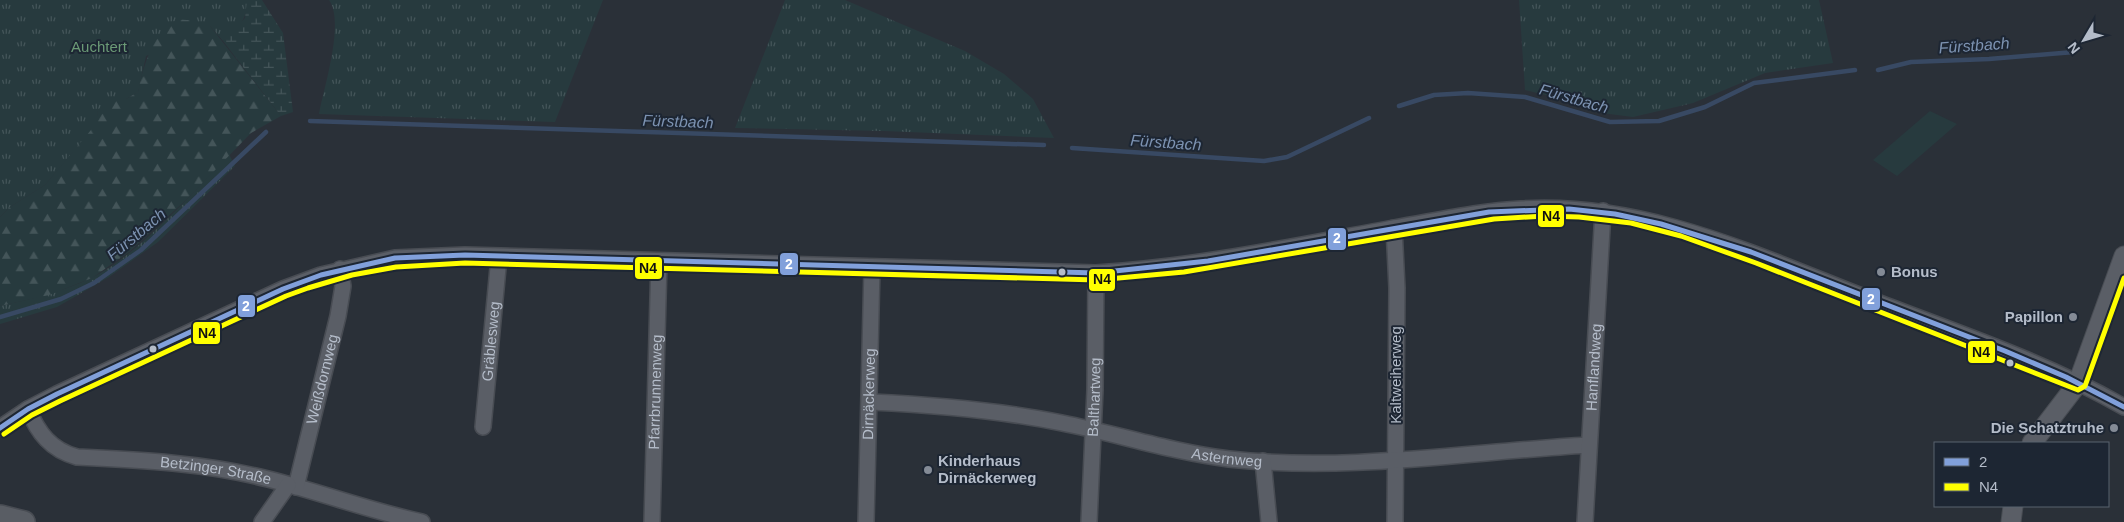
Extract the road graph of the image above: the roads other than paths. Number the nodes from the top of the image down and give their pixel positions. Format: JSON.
{"nodes":[{"id":1,"x":1603,"y":212,"type":"junction"},
{"id":2,"x":1394,"y":228,"type":"junction"},
{"id":3,"x":2124,"y":256,"type":"edge"},
{"id":4,"x":500,"y":257,"type":"junction"},
{"id":5,"x":660,"y":261,"type":"junction"},
{"id":6,"x":872,"y":267,"type":"junction"},
{"id":7,"x":340,"y":269,"type":"junction"},
{"id":8,"x":1096,"y":273,"type":"junction"},
{"id":9,"x":2078,"y":383,"type":"junction"},
{"id":10,"x":871,"y":402,"type":"junction"},
{"id":11,"x":2124,"y":407,"type":"edge"},
{"id":12,"x":28,"y":409,"type":"junction"},
{"id":13,"x":483,"y":427,"type":"dead end"},
{"id":14,"x":0,"y":428,"type":"edge"},
{"id":15,"x":1093,"y":430,"type":"junction"},
{"id":16,"x":2033,"y":442,"type":"edge"},
{"id":17,"x":1588,"y":445,"type":"junction"},
{"id":18,"x":1396,"y":460,"type":"junction"},
{"id":19,"x":1263,"y":461,"type":"junction"},
{"id":20,"x":292,"y":486,"type":"junction"},
{"id":21,"x":2014,"y":507,"type":"edge"},
{"id":22,"x":0,"y":516,"type":"edge"},
{"id":23,"x":24,"y":522,"type":"edge"},
{"id":24,"x":262,"y":522,"type":"edge"},
{"id":25,"x":422,"y":522,"type":"edge"},
{"id":26,"x":652,"y":522,"type":"edge"},
{"id":27,"x":866,"y":522,"type":"edge"},
{"id":28,"x":1089,"y":522,"type":"edge"},
{"id":29,"x":1270,"y":522,"type":"edge"},
{"id":30,"x":1395,"y":522,"type":"edge"},
{"id":31,"x":1585,"y":522,"type":"edge"},
{"id":32,"x":2011,"y":522,"type":"edge"}],
"edges":[{"from":1,"to":2,"type":"street"},
{"from":1,"to":9,"type":"street"},
{"from":1,"to":17,"type":"street","name":"Hanflandweg"},
{"from":2,"to":8,"type":"street"},
{"from":2,"to":18,"type":"street","name":"Kaltweiherweg"},
{"from":3,"to":9,"type":"street"},
{"from":4,"to":5,"type":"street"},
{"from":4,"to":7,"type":"street"},
{"from":4,"to":13,"type":"street","name":"Gräblesweg"},
{"from":5,"to":6,"type":"street"},
{"from":5,"to":26,"type":"street","name":"Pfarrbrunnenweg"},
{"from":6,"to":8,"type":"street"},
{"from":6,"to":10,"type":"street","name":"Dirnäckerweg"},
{"from":7,"to":12,"type":"street"},
{"from":7,"to":20,"type":"street","name":"Weißdornweg"},
{"from":8,"to":15,"type":"street","name":"Balthartweg"},
{"from":9,"to":11,"type":"street"},
{"from":9,"to":16,"type":"street"},
{"from":10,"to":15,"type":"street","name":"Asternweg"},
{"from":10,"to":27,"type":"street","name":"Dirnäckerweg"},
{"from":12,"to":14,"type":"street"},
{"from":12,"to":20,"type":"street","name":"Betzinger Straße"},
{"from":15,"to":19,"type":"street","name":"Asternweg"},
{"from":15,"to":28,"type":"street","name":"Balthartweg"},
{"from":17,"to":18,"type":"street","name":"Asternweg"},
{"from":17,"to":31,"type":"street","name":"Hanflandweg"},
{"from":18,"to":19,"type":"street","name":"Asternweg"},
{"from":18,"to":30,"type":"street","name":"Kaltweiherweg"},
{"from":19,"to":29,"type":"street"},
{"from":20,"to":24,"type":"street","name":"Weißdornweg"},
{"from":20,"to":25,"type":"street","name":"Betzinger Straße"},
{"from":21,"to":32,"type":"street"},
{"from":22,"to":23,"type":"main road"}]}
